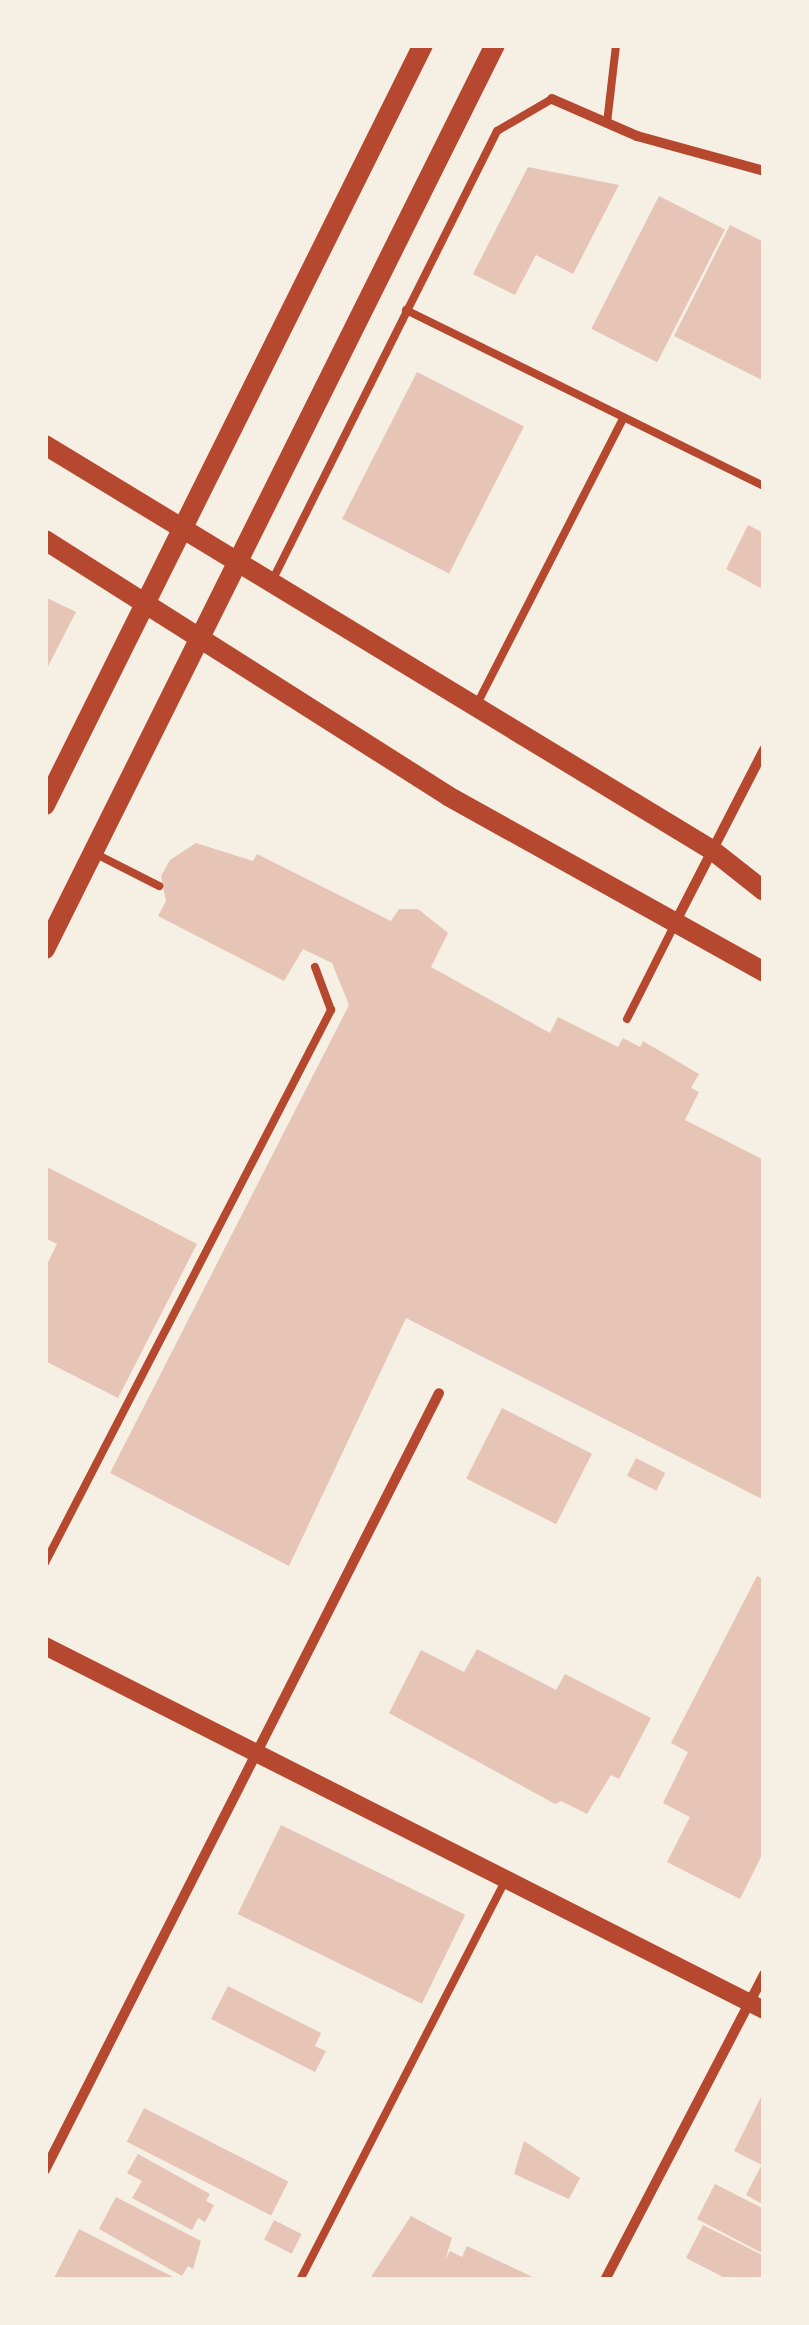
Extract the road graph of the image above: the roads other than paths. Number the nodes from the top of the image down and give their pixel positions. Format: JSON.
{"nodes":[{"id":1,"x":423,"y":45,"type":"edge"},
{"id":2,"x":495,"y":45,"type":"edge"},
{"id":3,"x":616,"y":45,"type":"edge"},
{"id":4,"x":552,"y":99,"type":"joint"},
{"id":5,"x":607,"y":123,"type":"junction"},
{"id":6,"x":764,"y":171,"type":"edge"},
{"id":7,"x":406,"y":310,"type":"junction"},
{"id":8,"x":624,"y":417,"type":"junction"},
{"id":9,"x":45,"y":445,"type":"edge"},
{"id":10,"x":764,"y":486,"type":"edge"},
{"id":11,"x":180,"y":529,"type":"junction"},
{"id":12,"x":45,"y":540,"type":"edge"},
{"id":13,"x":239,"y":566,"type":"junction"},
{"id":14,"x":270,"y":586,"type":"junction"},
{"id":15,"x":145,"y":602,"type":"junction"},
{"id":16,"x":202,"y":637,"type":"junction"},
{"id":17,"x":475,"y":708,"type":"junction"},
{"id":18,"x":764,"y":750,"type":"edge"},
{"id":19,"x":45,"y":805,"type":"edge"},
{"id":20,"x":712,"y":850,"type":"junction"},
{"id":21,"x":94,"y":852,"type":"junction"},
{"id":22,"x":159,"y":886,"type":"dead end"},
{"id":23,"x":764,"y":891,"type":"edge"},
{"id":24,"x":675,"y":924,"type":"junction"},
{"id":25,"x":45,"y":950,"type":"edge"},
{"id":26,"x":315,"y":966,"type":"dead end"},
{"id":27,"x":764,"y":972,"type":"edge"},
{"id":28,"x":627,"y":1019,"type":"dead end"},
{"id":29,"x":440,"y":1393,"type":"dead end"},
{"id":30,"x":45,"y":1563,"type":"edge"},
{"id":31,"x":45,"y":1646,"type":"edge"},
{"id":32,"x":258,"y":1755,"type":"junction"},
{"id":33,"x":506,"y":1880,"type":"junction"},
{"id":34,"x":764,"y":1974,"type":"edge"},
{"id":35,"x":757,"y":2006,"type":"edge"},
{"id":36,"x":45,"y":2170,"type":"edge"},
{"id":37,"x":300,"y":2280,"type":"edge"},
{"id":38,"x":605,"y":2280,"type":"edge"}],
"edges":[{"from":1,"to":11,"type":"main road"},
{"from":2,"to":13,"type":"main road"},
{"from":3,"to":5,"type":"lane"},
{"from":4,"to":5,"type":"street"},
{"from":4,"to":7,"type":"lane"},
{"from":5,"to":6,"type":"street"},
{"from":7,"to":8,"type":"lane"},
{"from":7,"to":14,"type":"lane"},
{"from":8,"to":10,"type":"lane"},
{"from":8,"to":17,"type":"lane"},
{"from":9,"to":11,"type":"main road"},
{"from":11,"to":13,"type":"main road"},
{"from":11,"to":15,"type":"main road"},
{"from":12,"to":15,"type":"main road"},
{"from":13,"to":14,"type":"main road"},
{"from":13,"to":16,"type":"main road"},
{"from":14,"to":17,"type":"main road"},
{"from":15,"to":16,"type":"main road"},
{"from":15,"to":19,"type":"main road"},
{"from":16,"to":21,"type":"main road"},
{"from":16,"to":24,"type":"main road"},
{"from":17,"to":20,"type":"main road"},
{"from":18,"to":20,"type":"street"},
{"from":20,"to":23,"type":"main road"},
{"from":20,"to":24,"type":"street"},
{"from":21,"to":22,"type":"lane"},
{"from":21,"to":25,"type":"main road"},
{"from":24,"to":27,"type":"main road"},
{"from":24,"to":28,"type":"lane"},
{"from":26,"to":30,"type":"lane"},
{"from":29,"to":32,"type":"street"},
{"from":31,"to":32,"type":"street"},
{"from":32,"to":33,"type":"street"},
{"from":32,"to":36,"type":"street"},
{"from":33,"to":35,"type":"street"},
{"from":33,"to":37,"type":"lane"},
{"from":34,"to":35,"type":"street"},
{"from":35,"to":38,"type":"street"}]}
